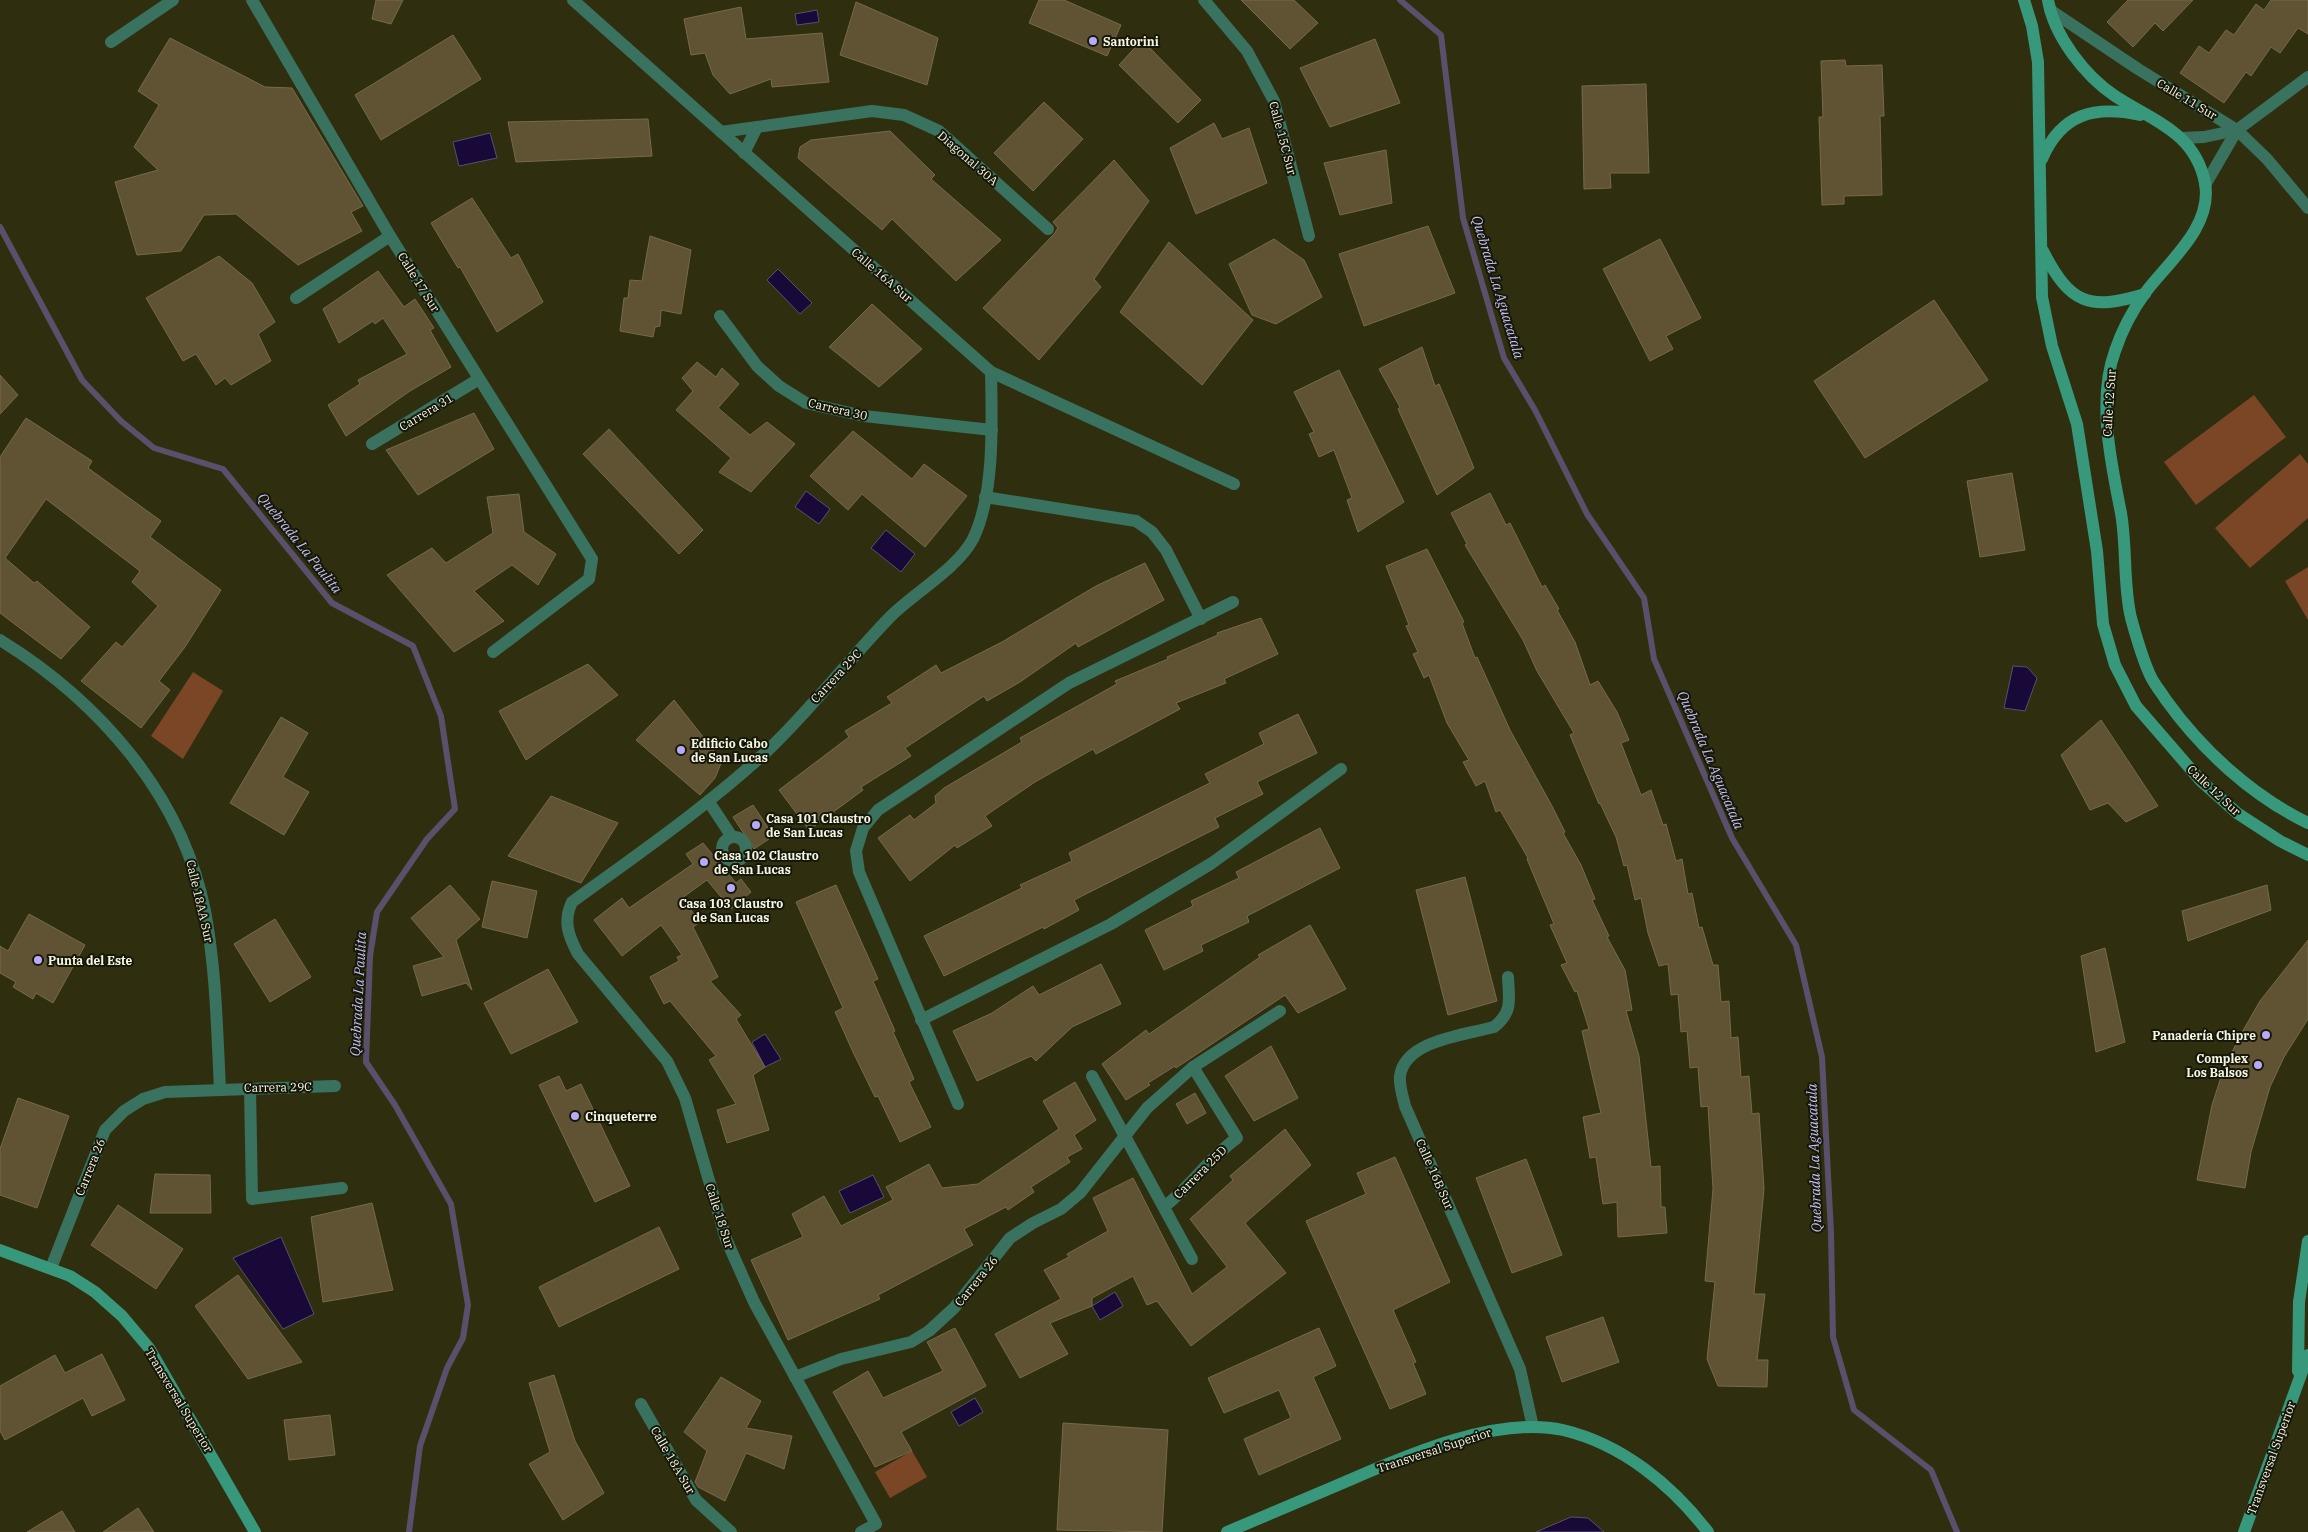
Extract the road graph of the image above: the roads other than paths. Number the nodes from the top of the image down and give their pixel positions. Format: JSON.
{"nodes":[{"id":1,"x":173,"y":0,"type":"edge"},
{"id":2,"x":252,"y":0,"type":"edge"},
{"id":3,"x":573,"y":0,"type":"edge"},
{"id":4,"x":1204,"y":0,"type":"edge"},
{"id":5,"x":2024,"y":0,"type":"edge"},
{"id":6,"x":2049,"y":5,"type":"edge"},
{"id":7,"x":111,"y":42,"type":"dead end"},
{"id":8,"x":2308,"y":77,"type":"edge"},
{"id":9,"x":2149,"y":117,"type":"junction"},
{"id":10,"x":757,"y":127,"type":"junction"},
{"id":11,"x":2237,"y":130,"type":"junction"},
{"id":12,"x":721,"y":132,"type":"junction"},
{"id":13,"x":2182,"y":138,"type":"junction"},
{"id":14,"x":744,"y":153,"type":"junction"},
{"id":15,"x":2039,"y":164,"type":"junction"},
{"id":16,"x":2205,"y":185,"type":"junction"},
{"id":17,"x":2308,"y":208,"type":"edge"},
{"id":18,"x":1048,"y":228,"type":"dead end"},
{"id":19,"x":390,"y":236,"type":"junction"},
{"id":20,"x":1309,"y":236,"type":"dead end"},
{"id":21,"x":2041,"y":248,"type":"junction"},
{"id":22,"x":2144,"y":294,"type":"junction"},
{"id":23,"x":296,"y":298,"type":"dead end"},
{"id":24,"x":720,"y":316,"type":"dead end"},
{"id":25,"x":991,"y":372,"type":"junction"},
{"id":26,"x":479,"y":379,"type":"junction"},
{"id":27,"x":992,"y":430,"type":"junction"},
{"id":28,"x":372,"y":444,"type":"dead end"},
{"id":29,"x":1234,"y":484,"type":"dead end"},
{"id":30,"x":985,"y":497,"type":"junction"},
{"id":31,"x":1233,"y":602,"type":"dead end"},
{"id":32,"x":1201,"y":619,"type":"junction"},
{"id":33,"x":0,"y":640,"type":"edge"},
{"id":34,"x":493,"y":652,"type":"dead end"},
{"id":35,"x":1341,"y":769,"type":"dead end"},
{"id":36,"x":709,"y":802,"type":"junction"},
{"id":37,"x":2308,"y":823,"type":"edge"},
{"id":38,"x":732,"y":837,"type":"dead end"},
{"id":39,"x":2308,"y":855,"type":"edge"},
{"id":40,"x":566,"y":915,"type":"joint"},
{"id":41,"x":1508,"y":977,"type":"dead end"},
{"id":42,"x":1280,"y":1011,"type":"dead end"},
{"id":43,"x":921,"y":1020,"type":"junction"},
{"id":44,"x":1193,"y":1067,"type":"junction"},
{"id":45,"x":1092,"y":1076,"type":"dead end"},
{"id":46,"x":335,"y":1086,"type":"dead end"},
{"id":47,"x":250,"y":1088,"type":"junction"},
{"id":48,"x":220,"y":1089,"type":"junction"},
{"id":49,"x":958,"y":1104,"type":"dead end"},
{"id":50,"x":1125,"y":1135,"type":"junction"},
{"id":51,"x":342,"y":1188,"type":"dead end"},
{"id":52,"x":1164,"y":1207,"type":"junction"},
{"id":53,"x":2308,"y":1241,"type":"edge"},
{"id":54,"x":0,"y":1250,"type":"edge"},
{"id":55,"x":1192,"y":1259,"type":"dead end"},
{"id":56,"x":51,"y":1268,"type":"junction"},
{"id":57,"x":2308,"y":1356,"type":"edge"},
{"id":58,"x":795,"y":1377,"type":"junction"},
{"id":59,"x":2298,"y":1384,"type":"junction"},
{"id":60,"x":641,"y":1404,"type":"dead end"},
{"id":61,"x":1533,"y":1427,"type":"junction"},
{"id":62,"x":256,"y":1532,"type":"edge"},
{"id":63,"x":731,"y":1532,"type":"edge"},
{"id":64,"x":861,"y":1532,"type":"edge"},
{"id":65,"x":1227,"y":1532,"type":"edge"},
{"id":66,"x":1708,"y":1532,"type":"edge"},
{"id":67,"x":2244,"y":1532,"type":"edge"}],
"edges":[{"from":1,"to":7,"type":"street"},
{"from":2,"to":19,"type":"street","name":"Calle 17 Sur"},
{"from":3,"to":12,"type":"street","name":"Calle 16A Sur"},
{"from":4,"to":20,"type":"street","name":"Calle 15C Sur"},
{"from":5,"to":15,"type":"main road","name":"Calle 12 Sur"},
{"from":6,"to":9,"type":"main road","name":"Calle 12 Sur"},
{"from":6,"to":11,"type":"street","name":"Calle 11 Sur"},
{"from":8,"to":11,"type":"street"},
{"from":9,"to":13,"type":"main road","name":"Calle 12 Sur"},
{"from":9,"to":15,"type":"main road"},
{"from":10,"to":12,"type":"street","name":"Diagonal 30A"},
{"from":10,"to":14,"type":"street"},
{"from":10,"to":18,"type":"street","name":"Diagonal 30A"},
{"from":11,"to":13,"type":"street"},
{"from":11,"to":16,"type":"street"},
{"from":11,"to":17,"type":"street","name":"Calle 11 Sur"},
{"from":12,"to":14,"type":"street","name":"Calle 16A Sur"},
{"from":13,"to":16,"type":"main road","name":"Calle 12 Sur"},
{"from":14,"to":25,"type":"street","name":"Calle 16A Sur"},
{"from":15,"to":21,"type":"main road","name":"Calle 12 Sur"},
{"from":16,"to":22,"type":"main road","name":"Calle 12 Sur"},
{"from":19,"to":23,"type":"street"},
{"from":19,"to":26,"type":"street","name":"Calle 17 Sur"},
{"from":21,"to":22,"type":"main road"},
{"from":21,"to":39,"type":"main road","name":"Calle 12 Sur"},
{"from":22,"to":37,"type":"main road","name":"Calle 12 Sur"},
{"from":24,"to":27,"type":"street","name":"Carrera 30"},
{"from":25,"to":27,"type":"street","name":"Carrera 29C"},
{"from":25,"to":29,"type":"street","name":"Calle 16A Sur"},
{"from":26,"to":28,"type":"street","name":"Carrera 31"},
{"from":26,"to":34,"type":"street","name":"Calle 17 Sur"},
{"from":27,"to":30,"type":"street","name":"Carrera 29C"},
{"from":30,"to":32,"type":"street"},
{"from":30,"to":36,"type":"street","name":"Carrera 29C"},
{"from":31,"to":32,"type":"street"},
{"from":32,"to":43,"type":"street"},
{"from":33,"to":48,"type":"street","name":"Calle 18AA Sur"},
{"from":35,"to":43,"type":"street"},
{"from":36,"to":38,"type":"street"},
{"from":36,"to":40,"type":"street","name":"Carrera 29C"},
{"from":40,"to":58,"type":"street","name":"Calle 18 Sur"},
{"from":41,"to":61,"type":"street","name":"Calle 16B Sur"},
{"from":42,"to":44,"type":"street","name":"Carrera 26"},
{"from":43,"to":49,"type":"street"},
{"from":44,"to":50,"type":"street","name":"Carrera 26"},
{"from":44,"to":52,"type":"street","name":"Carrera 25D"},
{"from":45,"to":50,"type":"street"},
{"from":46,"to":47,"type":"street","name":"Carrera 29C"},
{"from":47,"to":48,"type":"street","name":"Carrera 29C"},
{"from":47,"to":51,"type":"street"},
{"from":48,"to":56,"type":"street","name":"Carrera 26"},
{"from":50,"to":52,"type":"street"},
{"from":50,"to":58,"type":"street","name":"Carrera 26"},
{"from":52,"to":55,"type":"street"},
{"from":53,"to":59,"type":"main road"},
{"from":54,"to":56,"type":"main road","name":"Transversal Superior"},
{"from":56,"to":62,"type":"main road","name":"Transversal Superior"},
{"from":57,"to":59,"type":"main road","name":"Transversal Superior"},
{"from":58,"to":64,"type":"street","name":"Calle 18 Sur"},
{"from":59,"to":67,"type":"main road","name":"Transversal Superior"},
{"from":60,"to":63,"type":"street","name":"Calle 18A Sur"},
{"from":61,"to":65,"type":"main road","name":"Transversal Superior"},
{"from":61,"to":66,"type":"main road","name":"Transversal Superior"}]}
